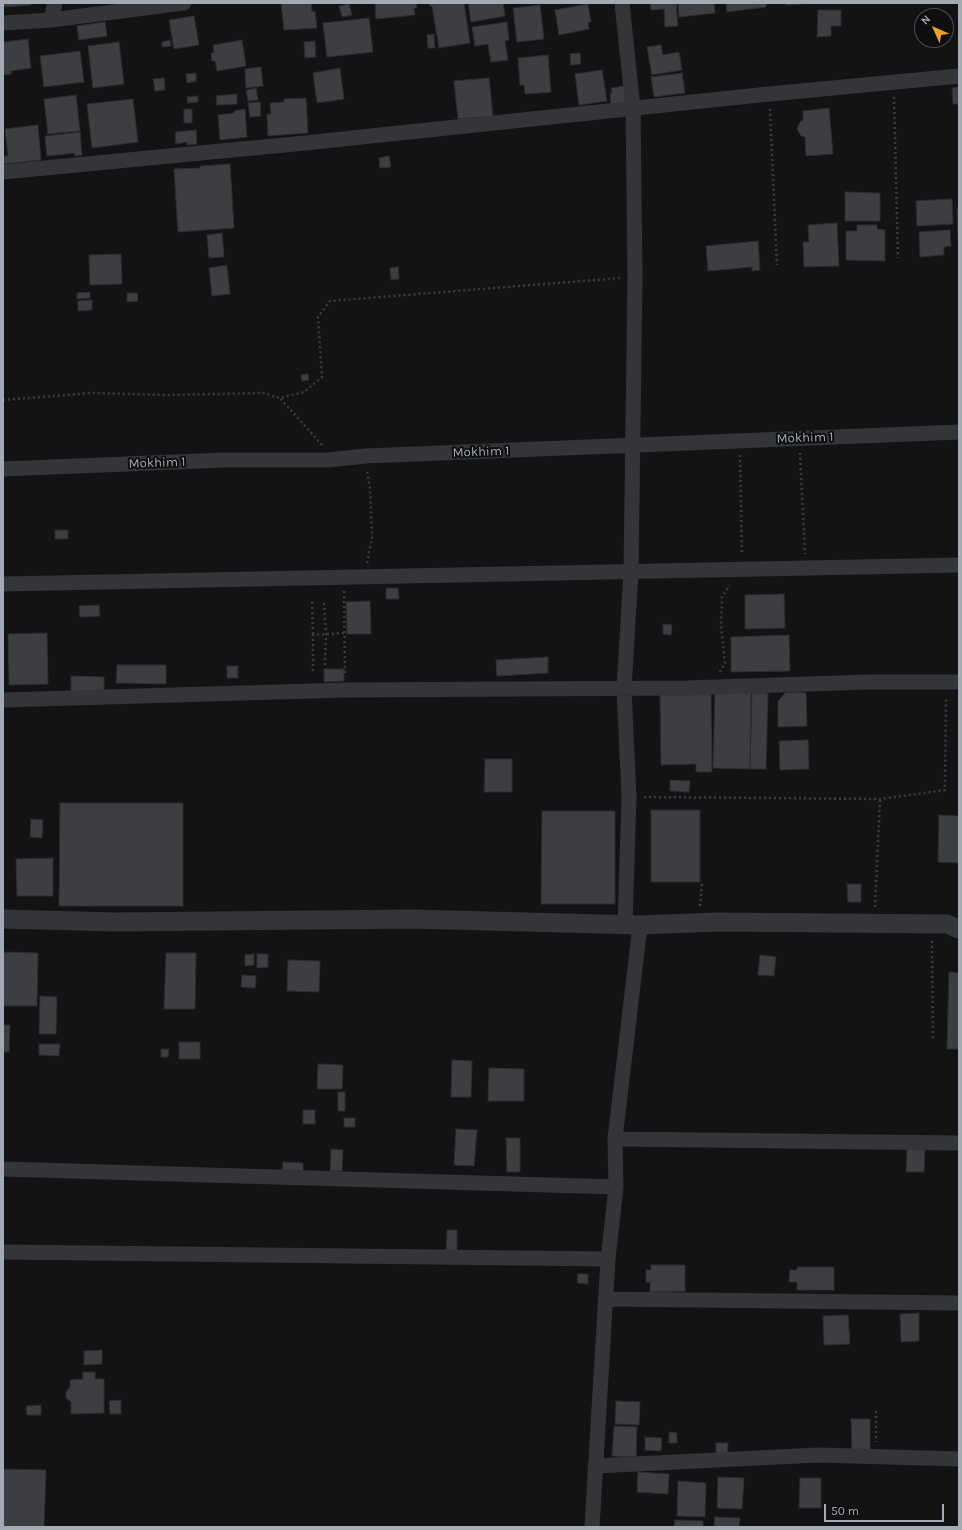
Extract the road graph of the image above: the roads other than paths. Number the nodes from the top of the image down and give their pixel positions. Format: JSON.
{"nodes":[{"id":1,"x":55,"y":3,"type":"edge"},
{"id":2,"x":184,"y":3,"type":"edge"},
{"id":3,"x":622,"y":3,"type":"edge"},
{"id":4,"x":51,"y":20,"type":"junction"},
{"id":5,"x":3,"y":23,"type":"edge"},
{"id":6,"x":959,"y":76,"type":"edge"},
{"id":7,"x":633,"y":108,"type":"junction"},
{"id":8,"x":3,"y":172,"type":"edge"},
{"id":9,"x":959,"y":432,"type":"edge"},
{"id":10,"x":633,"y":445,"type":"junction"},
{"id":11,"x":3,"y":469,"type":"edge"},
{"id":12,"x":959,"y":565,"type":"edge"},
{"id":13,"x":631,"y":572,"type":"junction"},
{"id":14,"x":3,"y":584,"type":"edge"},
{"id":15,"x":953,"y":682,"type":"edge"},
{"id":16,"x":624,"y":689,"type":"junction"},
{"id":17,"x":3,"y":700,"type":"edge"},
{"id":18,"x":3,"y":919,"type":"edge"},
{"id":19,"x":632,"y":925,"type":"junction"},
{"id":20,"x":959,"y":929,"type":"edge"},
{"id":21,"x":616,"y":1139,"type":"junction"},
{"id":22,"x":959,"y":1143,"type":"edge"},
{"id":23,"x":3,"y":1169,"type":"edge"},
{"id":24,"x":616,"y":1188,"type":"junction"},
{"id":25,"x":3,"y":1252,"type":"edge"},
{"id":26,"x":608,"y":1259,"type":"junction"},
{"id":27,"x":606,"y":1299,"type":"junction"},
{"id":28,"x":959,"y":1303,"type":"edge"},
{"id":29,"x":959,"y":1458,"type":"edge"},
{"id":30,"x":595,"y":1466,"type":"junction"},
{"id":31,"x":592,"y":1527,"type":"edge"}],
"edges":[{"from":1,"to":4,"type":"street"},
{"from":2,"to":4,"type":"street"},
{"from":3,"to":7,"type":"street"},
{"from":4,"to":5,"type":"street"},
{"from":6,"to":7,"type":"street"},
{"from":7,"to":8,"type":"street"},
{"from":7,"to":10,"type":"street"},
{"from":9,"to":10,"type":"street","name":"Mokhim 1"},
{"from":10,"to":11,"type":"street","name":"Mokhim 1"},
{"from":10,"to":13,"type":"street"},
{"from":12,"to":13,"type":"street"},
{"from":13,"to":14,"type":"street"},
{"from":13,"to":16,"type":"street"},
{"from":15,"to":16,"type":"street"},
{"from":16,"to":17,"type":"street"},
{"from":16,"to":19,"type":"street"},
{"from":18,"to":19,"type":"street"},
{"from":19,"to":20,"type":"street"},
{"from":19,"to":21,"type":"street"},
{"from":21,"to":22,"type":"street"},
{"from":21,"to":24,"type":"street"},
{"from":23,"to":24,"type":"street"},
{"from":24,"to":26,"type":"street"},
{"from":25,"to":26,"type":"street"},
{"from":26,"to":27,"type":"street"},
{"from":27,"to":28,"type":"street"},
{"from":27,"to":30,"type":"street"},
{"from":29,"to":30,"type":"street"},
{"from":30,"to":31,"type":"street"}]}
